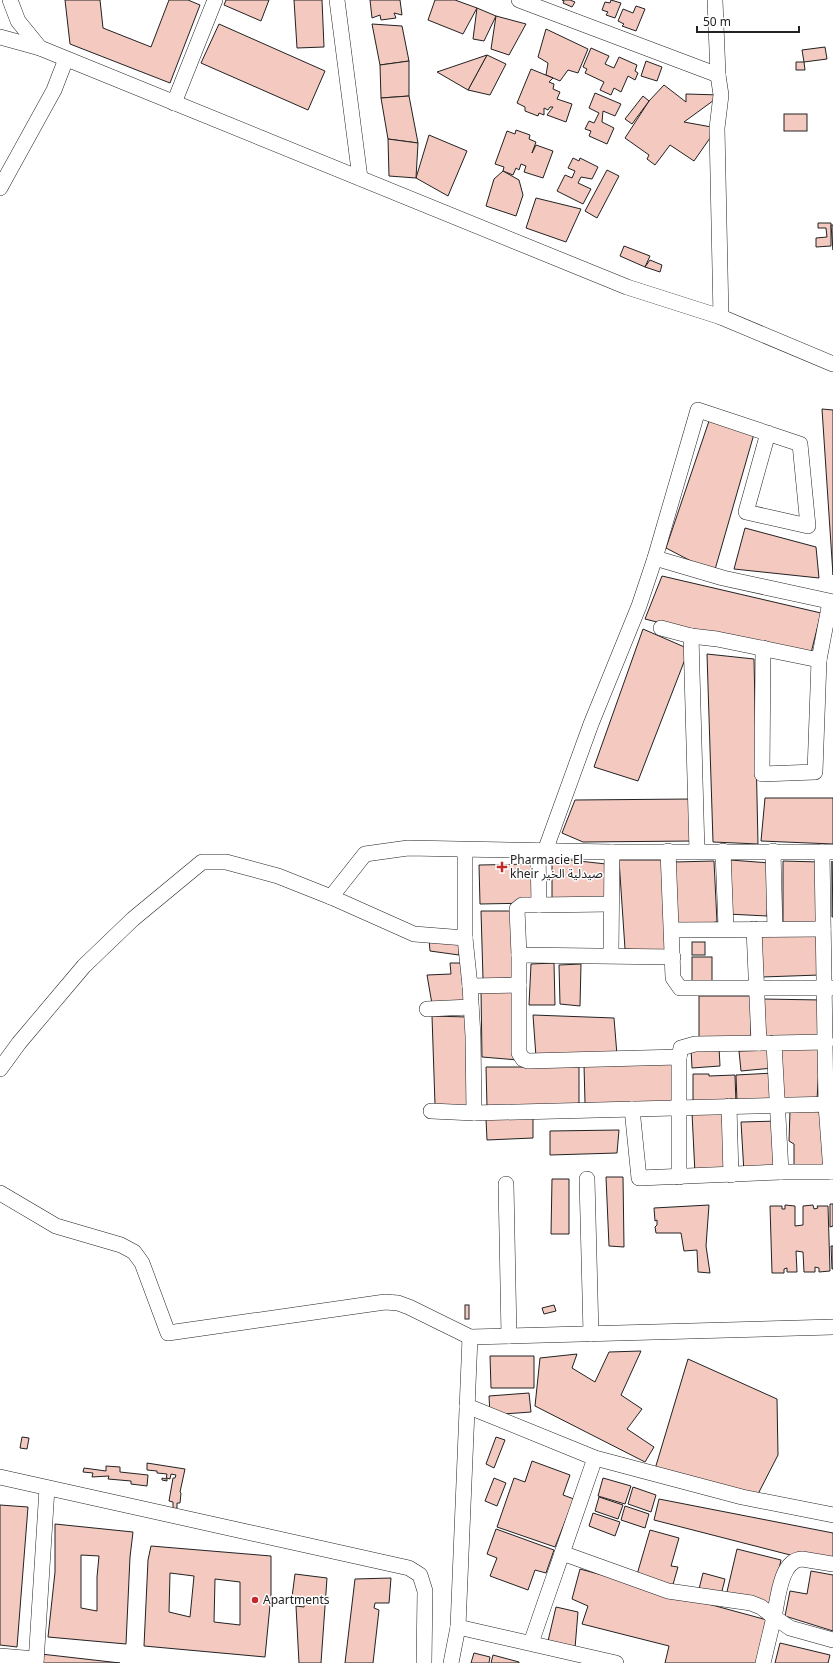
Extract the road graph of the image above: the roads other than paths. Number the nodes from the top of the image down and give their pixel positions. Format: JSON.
{"nodes":[{"id":1,"x":10,"y":0,"type":"edge"},
{"id":2,"x":215,"y":0,"type":"edge"},
{"id":3,"x":337,"y":0,"type":"edge"},
{"id":4,"x":519,"y":0,"type":"edge"},
{"id":5,"x":715,"y":0,"type":"edge"},
{"id":6,"x":0,"y":37,"type":"edge"},
{"id":7,"x":40,"y":48,"type":"junction"},
{"id":8,"x":66,"y":59,"type":"junction"},
{"id":9,"x":718,"y":75,"type":"junction"},
{"id":10,"x":174,"y":103,"type":"junction"},
{"id":11,"x":360,"y":178,"type":"junction"},
{"id":12,"x":0,"y":188,"type":"edge"},
{"id":13,"x":721,"y":317,"type":"junction"},
{"id":14,"x":833,"y":364,"type":"edge"},
{"id":15,"x":768,"y":433,"type":"junction"},
{"id":16,"x":655,"y":558,"type":"junction"},
{"id":17,"x":831,"y":602,"type":"edge"},
{"id":18,"x":661,"y":628,"type":"dead end"},
{"id":19,"x":691,"y":636,"type":"junction"},
{"id":20,"x":763,"y":648,"type":"junction"},
{"id":21,"x":819,"y":660,"type":"junction"},
{"id":22,"x":464,"y":850,"type":"junction"},
{"id":23,"x":541,"y":851,"type":"junction"},
{"id":24,"x":668,"y":851,"type":"junction"},
{"id":25,"x":697,"y":851,"type":"junction"},
{"id":26,"x":723,"y":851,"type":"junction"},
{"id":27,"x":773,"y":851,"type":"junction"},
{"id":28,"x":612,"y":852,"type":"junction"},
{"id":29,"x":827,"y":852,"type":"edge"},
{"id":30,"x":331,"y":897,"type":"junction"},
{"id":31,"x":611,"y":904,"type":"junction"},
{"id":32,"x":539,"y":906,"type":"junction"},
{"id":33,"x":726,"y":928,"type":"junction"},
{"id":34,"x":754,"y":929,"type":"junction"},
{"id":35,"x":775,"y":929,"type":"junction"},
{"id":36,"x":823,"y":929,"type":"junction"},
{"id":37,"x":672,"y":930,"type":"junction"},
{"id":38,"x":465,"y":938,"type":"junction"},
{"id":39,"x":519,"y":955,"type":"junction"},
{"id":40,"x":611,"y":956,"type":"junction"},
{"id":41,"x":673,"y":957,"type":"junction"},
{"id":42,"x":470,"y":986,"type":"junction"},
{"id":43,"x":519,"y":986,"type":"junction"},
{"id":44,"x":756,"y":988,"type":"junction"},
{"id":45,"x":829,"y":988,"type":"edge"},
{"id":46,"x":470,"y":1007,"type":"junction"},
{"id":47,"x":427,"y":1009,"type":"dead end"},
{"id":48,"x":826,"y":1042,"type":"junction"},
{"id":49,"x":759,"y":1043,"type":"junction"},
{"id":50,"x":774,"y":1043,"type":"junction"},
{"id":51,"x":679,"y":1057,"type":"junction"},
{"id":52,"x":0,"y":1069,"type":"edge"},
{"id":53,"x":830,"y":1104,"type":"edge"},
{"id":54,"x":729,"y":1106,"type":"junction"},
{"id":55,"x":777,"y":1106,"type":"junction"},
{"id":56,"x":678,"y":1107,"type":"junction"},
{"id":57,"x":632,"y":1109,"type":"junction"},
{"id":58,"x":431,"y":1111,"type":"dead end"},
{"id":59,"x":474,"y":1113,"type":"junction"},
{"id":60,"x":781,"y":1172,"type":"junction"},
{"id":61,"x":832,"y":1172,"type":"edge"},
{"id":62,"x":731,"y":1175,"type":"junction"},
{"id":63,"x":679,"y":1177,"type":"junction"},
{"id":64,"x":587,"y":1179,"type":"dead end"},
{"id":65,"x":506,"y":1184,"type":"dead end"},
{"id":66,"x":0,"y":1193,"type":"edge"},
{"id":67,"x":833,"y":1327,"type":"edge"},
{"id":68,"x":591,"y":1334,"type":"junction"},
{"id":69,"x":509,"y":1336,"type":"junction"},
{"id":70,"x":470,"y":1337,"type":"junction"},
{"id":71,"x":467,"y":1406,"type":"junction"},
{"id":72,"x":595,"y":1458,"type":"junction"},
{"id":73,"x":0,"y":1477,"type":"edge"},
{"id":74,"x":47,"y":1488,"type":"junction"},
{"id":75,"x":833,"y":1515,"type":"edge"},
{"id":76,"x":562,"y":1553,"type":"junction"},
{"id":77,"x":833,"y":1564,"type":"edge"},
{"id":78,"x":774,"y":1617,"type":"junction"},
{"id":79,"x":458,"y":1627,"type":"junction"},
{"id":80,"x":833,"y":1640,"type":"edge"},
{"id":81,"x":531,"y":1643,"type":"junction"},
{"id":82,"x":0,"y":1656,"type":"edge"},
{"id":83,"x":36,"y":1661,"type":"edge"},
{"id":84,"x":424,"y":1663,"type":"edge"},
{"id":85,"x":451,"y":1663,"type":"edge"},
{"id":86,"x":616,"y":1663,"type":"edge"},
{"id":87,"x":763,"y":1663,"type":"edge"}],
"edges":[{"from":1,"to":7,"type":"street"},
{"from":2,"to":10,"type":"street"},
{"from":3,"to":11,"type":"street"},
{"from":4,"to":9,"type":"street"},
{"from":5,"to":9,"type":"street"},
{"from":6,"to":7,"type":"street"},
{"from":7,"to":8,"type":"street"},
{"from":8,"to":10,"type":"street"},
{"from":8,"to":12,"type":"street"},
{"from":9,"to":13,"type":"street"},
{"from":10,"to":11,"type":"street"},
{"from":11,"to":13,"type":"street"},
{"from":13,"to":14,"type":"street"},
{"from":15,"to":15,"type":"street"},
{"from":15,"to":16,"type":"street"},
{"from":16,"to":17,"type":"street"},
{"from":16,"to":23,"type":"street"},
{"from":17,"to":21,"type":"street"},
{"from":18,"to":19,"type":"street"},
{"from":19,"to":20,"type":"street"},
{"from":19,"to":25,"type":"street"},
{"from":20,"to":21,"type":"street"},
{"from":20,"to":21,"type":"street"},
{"from":22,"to":23,"type":"street"},
{"from":22,"to":30,"type":"street"},
{"from":22,"to":38,"type":"street"},
{"from":23,"to":28,"type":"street"},
{"from":23,"to":32,"type":"street"},
{"from":24,"to":25,"type":"street"},
{"from":24,"to":28,"type":"street"},
{"from":24,"to":37,"type":"street"},
{"from":25,"to":26,"type":"street"},
{"from":26,"to":27,"type":"street"},
{"from":26,"to":33,"type":"street"},
{"from":27,"to":29,"type":"street"},
{"from":27,"to":35,"type":"street"},
{"from":28,"to":31,"type":"street"},
{"from":29,"to":36,"type":"street"},
{"from":30,"to":38,"type":"street"},
{"from":30,"to":52,"type":"street"},
{"from":31,"to":32,"type":"street"},
{"from":31,"to":40,"type":"street"},
{"from":32,"to":39,"type":"street"},
{"from":33,"to":34,"type":"street"},
{"from":33,"to":37,"type":"street"},
{"from":34,"to":35,"type":"street"},
{"from":34,"to":44,"type":"street"},
{"from":35,"to":36,"type":"street"},
{"from":36,"to":45,"type":"street"},
{"from":37,"to":41,"type":"street"},
{"from":38,"to":42,"type":"street"},
{"from":39,"to":40,"type":"street"},
{"from":39,"to":43,"type":"street"},
{"from":40,"to":41,"type":"street"},
{"from":41,"to":44,"type":"street"},
{"from":42,"to":43,"type":"street"},
{"from":42,"to":46,"type":"street"},
{"from":43,"to":51,"type":"street"},
{"from":44,"to":45,"type":"street"},
{"from":44,"to":49,"type":"street"},
{"from":45,"to":48,"type":"street"},
{"from":46,"to":47,"type":"street"},
{"from":46,"to":59,"type":"street"},
{"from":48,"to":50,"type":"street"},
{"from":48,"to":53,"type":"street"},
{"from":49,"to":50,"type":"street"},
{"from":49,"to":51,"type":"street"},
{"from":50,"to":55,"type":"street"},
{"from":51,"to":56,"type":"street"},
{"from":53,"to":55,"type":"street"},
{"from":53,"to":61,"type":"street"},
{"from":54,"to":55,"type":"street"},
{"from":54,"to":56,"type":"street"},
{"from":54,"to":62,"type":"street"},
{"from":55,"to":60,"type":"street"},
{"from":56,"to":57,"type":"street"},
{"from":56,"to":63,"type":"street"},
{"from":57,"to":59,"type":"street"},
{"from":57,"to":63,"type":"street"},
{"from":58,"to":59,"type":"street"},
{"from":60,"to":61,"type":"street"},
{"from":60,"to":62,"type":"street"},
{"from":62,"to":63,"type":"street"},
{"from":64,"to":68,"type":"street"},
{"from":65,"to":69,"type":"street"},
{"from":66,"to":70,"type":"street"},
{"from":67,"to":68,"type":"street"},
{"from":68,"to":69,"type":"street"},
{"from":69,"to":70,"type":"street"},
{"from":70,"to":71,"type":"street"},
{"from":71,"to":72,"type":"street"},
{"from":71,"to":79,"type":"street"},
{"from":72,"to":75,"type":"street"},
{"from":72,"to":76,"type":"street"},
{"from":73,"to":74,"type":"street"},
{"from":74,"to":83,"type":"street"},
{"from":74,"to":84,"type":"street"},
{"from":76,"to":78,"type":"street"},
{"from":76,"to":81,"type":"street"},
{"from":77,"to":78,"type":"street"},
{"from":78,"to":80,"type":"street"},
{"from":78,"to":87,"type":"street"},
{"from":79,"to":81,"type":"street"},
{"from":79,"to":85,"type":"street"},
{"from":81,"to":86,"type":"street"},
{"from":82,"to":83,"type":"street"}]}
